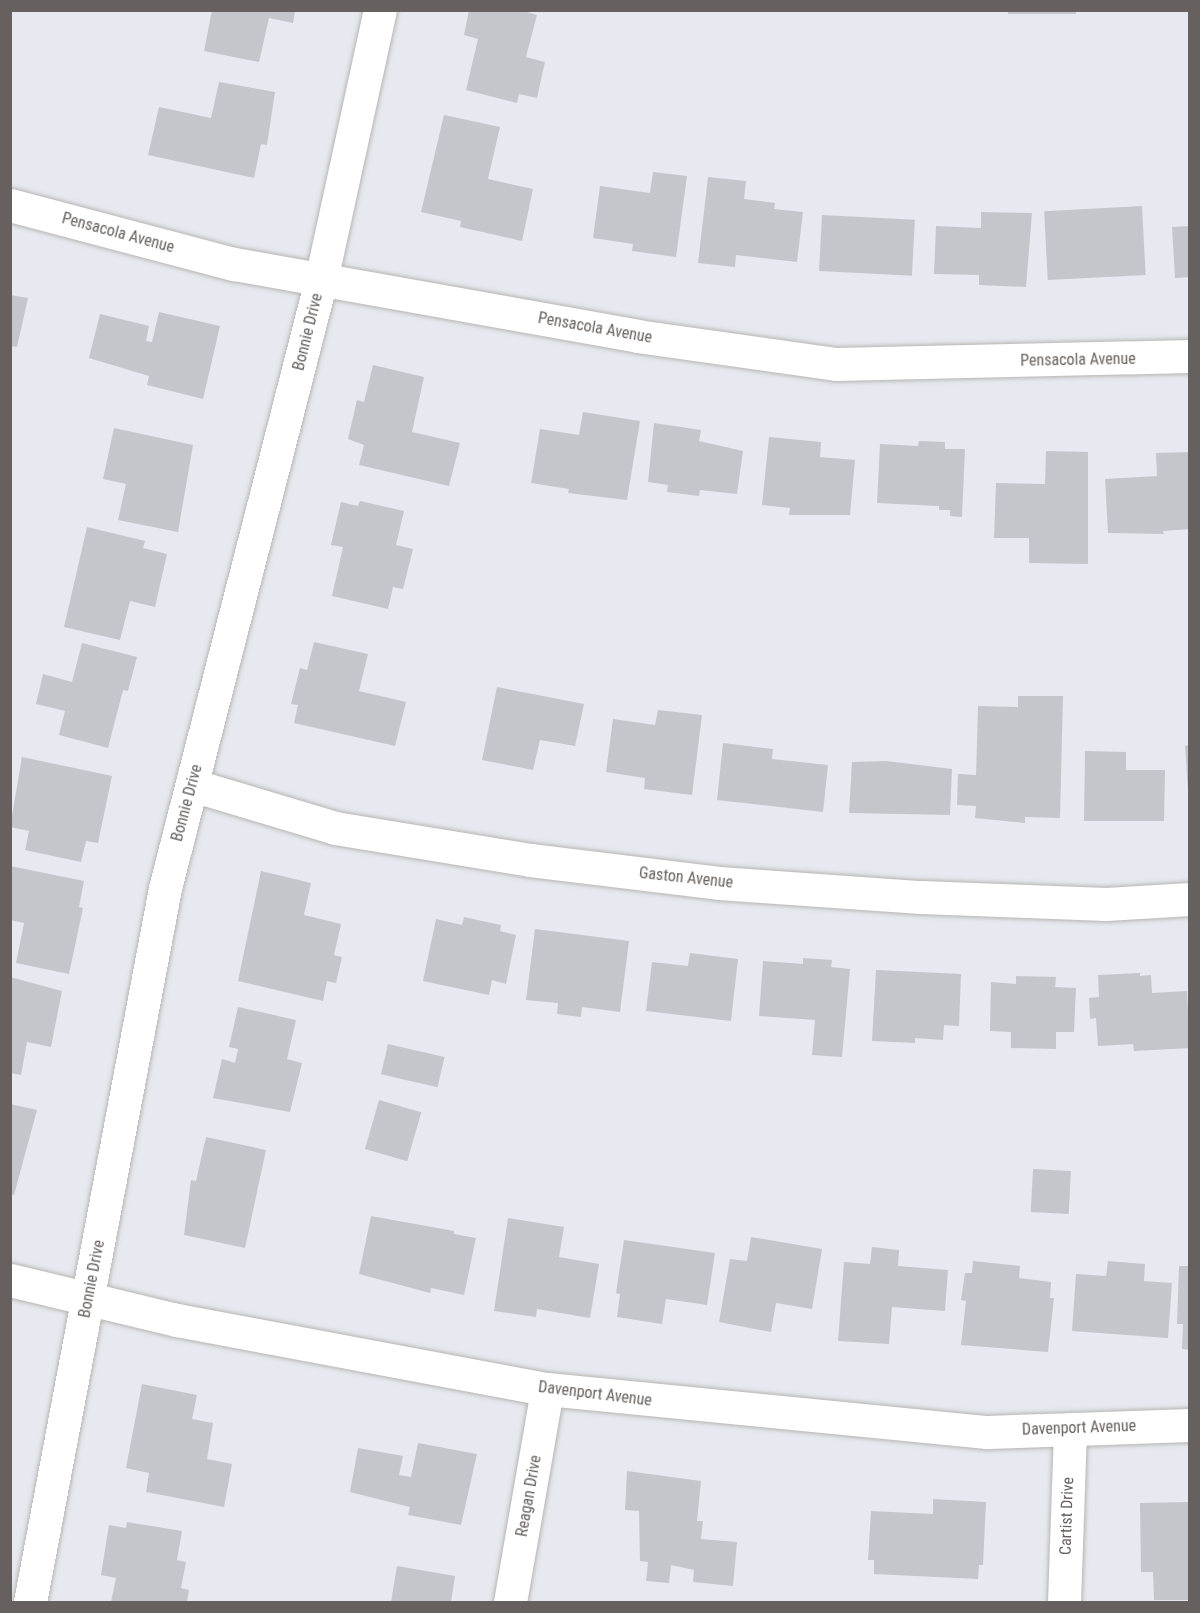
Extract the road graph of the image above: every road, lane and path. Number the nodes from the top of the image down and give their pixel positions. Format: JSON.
{"nodes":[{"id":1,"x":380,"y":10,"type":"edge"},
{"id":2,"x":10,"y":205,"type":"edge"},
{"id":3,"x":321,"y":280,"type":"junction"},
{"id":4,"x":1190,"y":356,"type":"edge"},
{"id":5,"x":192,"y":785,"type":"junction"},
{"id":6,"x":1190,"y":899,"type":"edge"},
{"id":7,"x":10,"y":1280,"type":"edge"},
{"id":8,"x":89,"y":1299,"type":"junction"},
{"id":9,"x":547,"y":1389,"type":"junction"},
{"id":10,"x":1190,"y":1425,"type":"edge"},
{"id":11,"x":1070,"y":1429,"type":"junction"},
{"id":12,"x":30,"y":1602,"type":"edge"},
{"id":13,"x":510,"y":1602,"type":"edge"},
{"id":14,"x":1064,"y":1602,"type":"edge"}],
"edges":[{"from":1,"to":3,"type":"street","name":"Bonnie Drive"},
{"from":2,"to":3,"type":"street","name":"Pensacola Avenue"},
{"from":3,"to":4,"type":"street","name":"Pensacola Avenue"},
{"from":3,"to":5,"type":"street","name":"Bonnie Drive"},
{"from":5,"to":6,"type":"street","name":"Gaston Avenue"},
{"from":5,"to":8,"type":"street","name":"Bonnie Drive"},
{"from":7,"to":8,"type":"street","name":"Davenport Avenue"},
{"from":8,"to":9,"type":"street","name":"Davenport Avenue"},
{"from":8,"to":12,"type":"street","name":"Bonnie Drive"},
{"from":9,"to":11,"type":"street","name":"Davenport Avenue"},
{"from":9,"to":13,"type":"street","name":"Reagan Drive"},
{"from":10,"to":11,"type":"street","name":"Davenport Avenue"},
{"from":11,"to":14,"type":"street","name":"Cartist Drive"}]}
